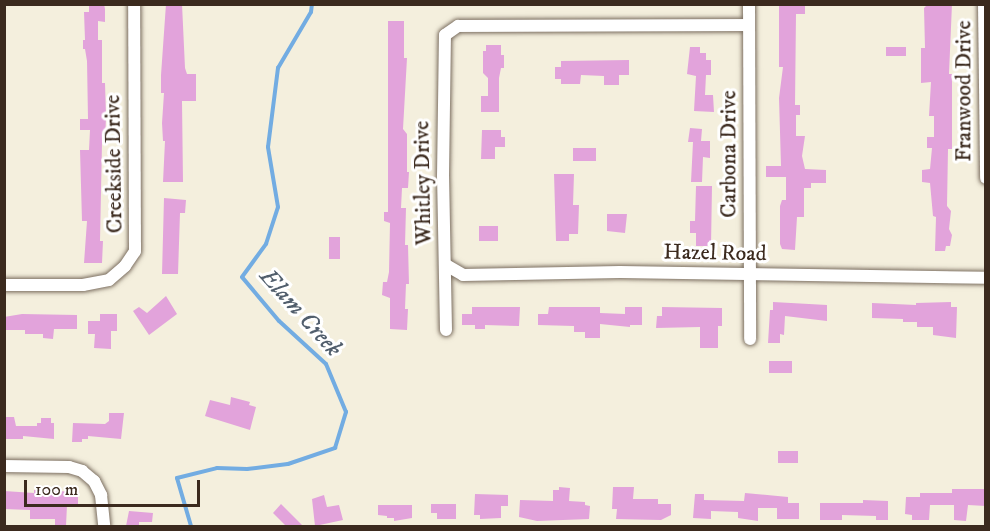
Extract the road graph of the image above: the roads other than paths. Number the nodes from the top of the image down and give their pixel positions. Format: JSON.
{"nodes":[{"id":1,"x":134,"y":4,"type":"edge"},
{"id":2,"x":749,"y":4,"type":"edge"},
{"id":3,"x":984,"y":4,"type":"edge"},
{"id":4,"x":749,"y":25,"type":"junction"},
{"id":5,"x":986,"y":178,"type":"edge"},
{"id":6,"x":446,"y":265,"type":"junction"},
{"id":7,"x":750,"y":275,"type":"junction"},
{"id":8,"x":986,"y":278,"type":"edge"},
{"id":9,"x":4,"y":285,"type":"edge"},
{"id":10,"x":446,"y":330,"type":"dead end"},
{"id":11,"x":750,"y":339,"type":"dead end"},
{"id":12,"x":4,"y":466,"type":"edge"},
{"id":13,"x":104,"y":526,"type":"edge"}],
"edges":[{"from":1,"to":9,"type":"street","name":"Creekside Drive"},
{"from":2,"to":4,"type":"street","name":"Carbona Drive"},
{"from":3,"to":5,"type":"street","name":"Franwood Drive"},
{"from":4,"to":6,"type":"street","name":"Whitley Drive"},
{"from":4,"to":7,"type":"street","name":"Carbona Drive"},
{"from":6,"to":7,"type":"street","name":"Hazel Road"},
{"from":6,"to":10,"type":"street","name":"Whitley Drive"},
{"from":7,"to":8,"type":"street","name":"Hazel Road"},
{"from":7,"to":11,"type":"street","name":"Carbona Drive"},
{"from":12,"to":13,"type":"street"}]}
